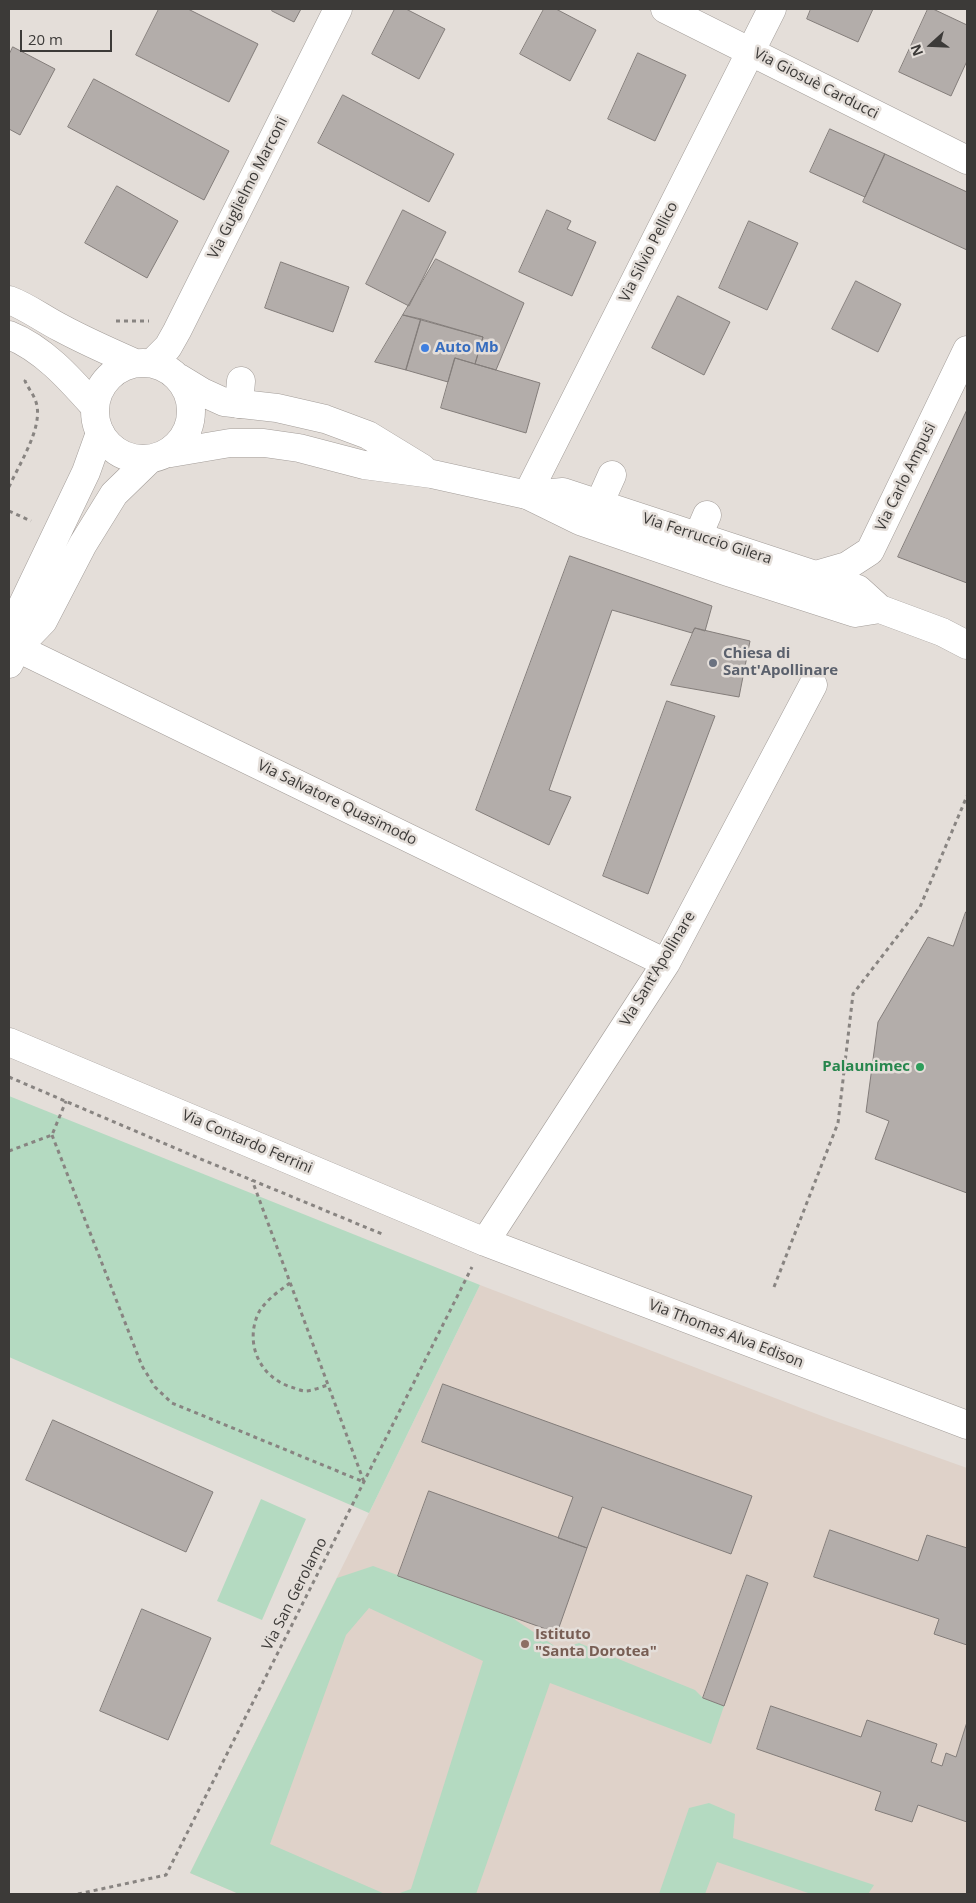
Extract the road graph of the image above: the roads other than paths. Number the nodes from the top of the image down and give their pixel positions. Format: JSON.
{"nodes":[{"id":1,"x":338,"y":9,"type":"edge"},
{"id":2,"x":665,"y":9,"type":"edge"},
{"id":3,"x":772,"y":9,"type":"edge"},
{"id":4,"x":751,"y":52,"type":"junction"},
{"id":5,"x":967,"y":160,"type":"edge"},
{"id":6,"x":9,"y":300,"type":"edge"},
{"id":7,"x":9,"y":335,"type":"edge"},
{"id":8,"x":967,"y":350,"type":"edge"},
{"id":9,"x":144,"y":363,"type":"junction"},
{"id":10,"x":179,"y":378,"type":"junction"},
{"id":11,"x":98,"y":420,"type":"junction"},
{"id":12,"x":160,"y":456,"type":"junction"},
{"id":13,"x":432,"y":474,"type":"junction"},
{"id":14,"x":612,"y":475,"type":"dead end"},
{"id":15,"x":527,"y":495,"type":"junction"},
{"id":16,"x":599,"y":504,"type":"junction"},
{"id":17,"x":816,"y":575,"type":"junction"},
{"id":18,"x":880,"y":608,"type":"junction"},
{"id":19,"x":954,"y":634,"type":"edge"},
{"id":20,"x":967,"y":645,"type":"edge"},
{"id":21,"x":12,"y":653,"type":"edge"},
{"id":22,"x":813,"y":685,"type":"dead end"},
{"id":23,"x":666,"y":962,"type":"junction"},
{"id":24,"x":9,"y":1042,"type":"edge"},
{"id":25,"x":485,"y":1242,"type":"junction"},
{"id":26,"x":967,"y":1425,"type":"edge"}],
"edges":[{"from":1,"to":9,"type":"street","name":"Via Guglielmo Marconi"},
{"from":2,"to":4,"type":"street","name":"Via Giosuè Carducci"},
{"from":3,"to":4,"type":"street","name":"Via Silvio Pellico"},
{"from":4,"to":5,"type":"street","name":"Via Giosuè Carducci"},
{"from":4,"to":15,"type":"street","name":"Via Silvio Pellico"},
{"from":6,"to":9,"type":"street","name":"Via Ferruccio Gilera"},
{"from":7,"to":11,"type":"street","name":"Via Ferruccio Gilera"},
{"from":8,"to":17,"type":"street","name":"Via Carlo Ampusi"},
{"from":9,"to":10,"type":"street","name":"Via Ferruccio Gilera"},
{"from":9,"to":11,"type":"street"},
{"from":10,"to":12,"type":"street"},
{"from":10,"to":13,"type":"street","name":"Via Ferruccio Gilera"},
{"from":11,"to":12,"type":"street","name":"Via Ferruccio Gilera"},
{"from":11,"to":21,"type":"street"},
{"from":12,"to":13,"type":"street","name":"Via Ferruccio Gilera"},
{"from":12,"to":21,"type":"street"},
{"from":13,"to":15,"type":"street","name":"Via Ferruccio Gilera"},
{"from":14,"to":16,"type":"street"},
{"from":15,"to":16,"type":"street","name":"Via Ferruccio Gilera"},
{"from":15,"to":18,"type":"street","name":"Via Ferruccio Gilera"},
{"from":16,"to":17,"type":"street","name":"Via Ferruccio Gilera"},
{"from":17,"to":18,"type":"street","name":"Via Ferruccio Gilera"},
{"from":18,"to":19,"type":"street","name":"Via Ferruccio Gilera"},
{"from":19,"to":20,"type":"street","name":"Via Ferruccio Gilera"},
{"from":21,"to":23,"type":"street","name":"Via Salvatore Quasimodo"},
{"from":22,"to":23,"type":"street","name":"Via Sant'Apollinare"},
{"from":23,"to":25,"type":"street","name":"Via Sant'Apollinare"},
{"from":24,"to":25,"type":"street","name":"Via Contardo Ferrini"},
{"from":25,"to":26,"type":"street","name":"Via Thomas Alva Edison"}]}
